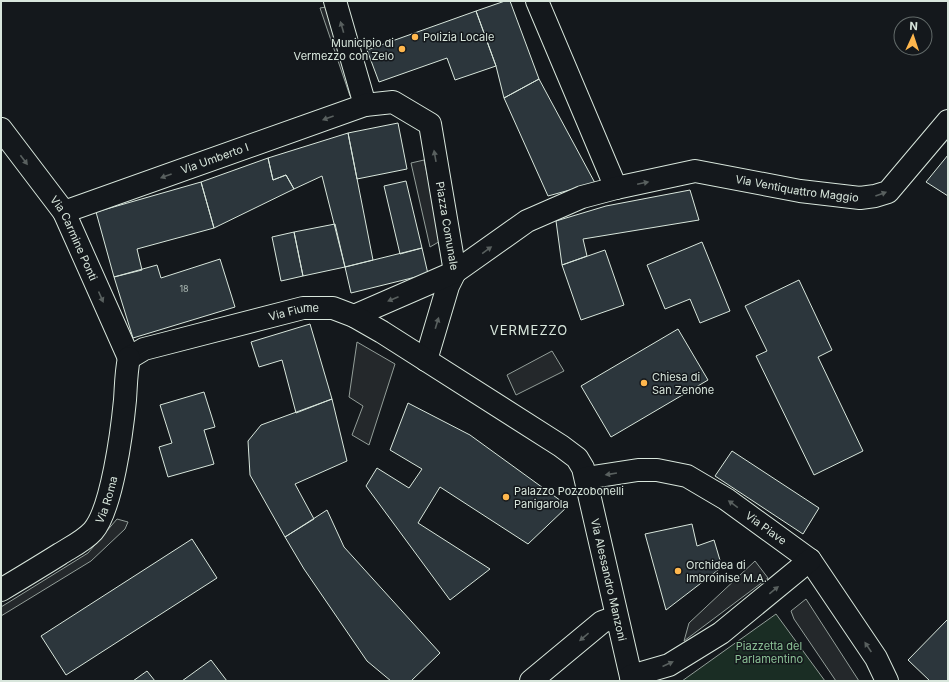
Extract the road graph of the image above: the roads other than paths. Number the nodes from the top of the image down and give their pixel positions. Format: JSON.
{"nodes":[{"id":1,"x":335,"y":1,"type":"edge"},
{"id":2,"x":537,"y":1,"type":"edge"},
{"id":3,"x":365,"y":105,"type":"junction"},
{"id":4,"x":948,"y":121,"type":"edge"},
{"id":5,"x":1,"y":129,"type":"edge"},
{"id":6,"x":616,"y":188,"type":"junction"},
{"id":7,"x":64,"y":212,"type":"junction"},
{"id":8,"x":455,"y":272,"type":"junction"},
{"id":9,"x":354,"y":316,"type":"junction"},
{"id":10,"x":129,"y":358,"type":"junction"},
{"id":11,"x":426,"y":360,"type":"junction"},
{"id":12,"x":586,"y":478,"type":"junction"},
{"id":13,"x":810,"y":560,"type":"junction"},
{"id":14,"x":1,"y":590,"type":"edge"},
{"id":15,"x":616,"y":617,"type":"junction"},
{"id":16,"x":632,"y":679,"type":"edge"},
{"id":17,"x":531,"y":681,"type":"edge"},
{"id":18,"x":887,"y":681,"type":"edge"}],
"edges":[{"from":3,"to":1,"type":"street","one_way":true},
{"from":2,"to":6,"type":"street"},
{"from":3,"to":7,"type":"street","name":"Via Umberto I","one_way":true},
{"from":8,"to":3,"type":"street","name":"Piazza Comunale","one_way":true},
{"from":6,"to":4,"type":"street","name":"Via Ventiquattro Maggio","one_way":true},
{"from":5,"to":7,"type":"street","name":"Via Carmine Ponti","one_way":true},
{"from":8,"to":6,"type":"street","name":"Via Ventiquattro Maggio","one_way":true},
{"from":7,"to":10,"type":"street","name":"Via Carmine Ponti","one_way":true},
{"from":8,"to":9,"type":"street","one_way":true},
{"from":11,"to":8,"type":"street","name":"Piazza Comunale","one_way":true},
{"from":9,"to":10,"type":"street","name":"Via Fiume"},
{"from":9,"to":11,"type":"street","name":"Via Fiume"},
{"from":10,"to":14,"type":"street","name":"Via Roma"},
{"from":11,"to":12,"type":"street"},
{"from":13,"to":12,"type":"street","name":"Via Piave","one_way":true},
{"from":12,"to":15,"type":"street","name":"Via Alessandro Manzoni"},
{"from":16,"to":13,"type":"street","one_way":true},
{"from":18,"to":13,"type":"street","name":"Via Piave","one_way":true},
{"from":15,"to":16,"type":"street","name":"Via Alessandro Manzoni"},
{"from":15,"to":17,"type":"street","one_way":true}]}
